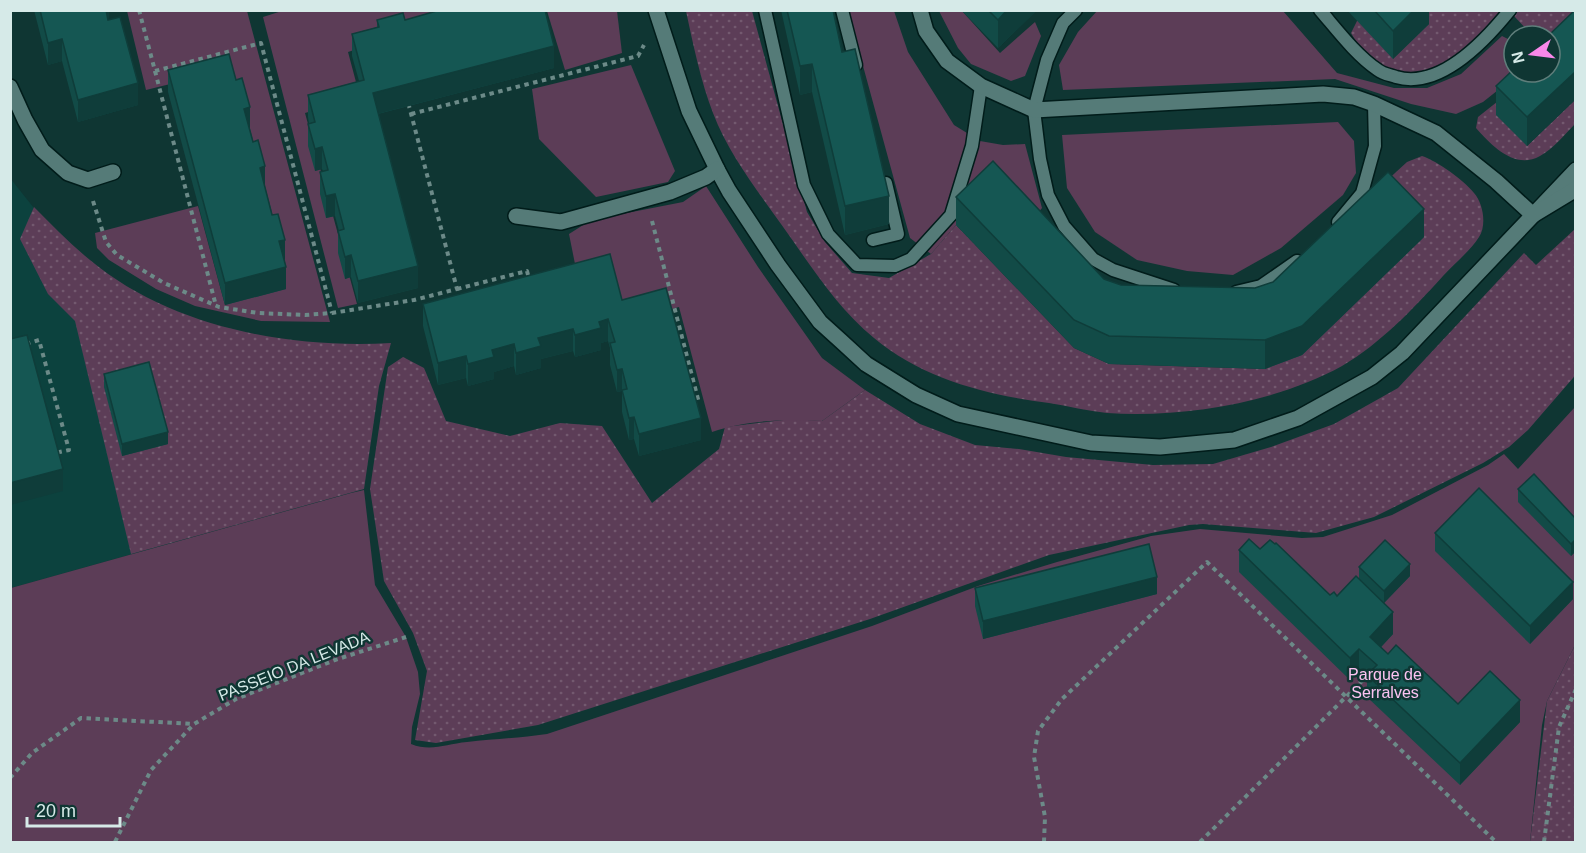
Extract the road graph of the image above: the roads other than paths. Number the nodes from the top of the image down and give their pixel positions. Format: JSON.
{"nodes":[{"id":1,"x":656,"y":10,"type":"edge"},
{"id":2,"x":765,"y":10,"type":"edge"},
{"id":3,"x":842,"y":10,"type":"edge"},
{"id":4,"x":920,"y":10,"type":"edge"},
{"id":5,"x":1076,"y":10,"type":"edge"},
{"id":6,"x":1320,"y":10,"type":"edge"},
{"id":7,"x":1510,"y":10,"type":"edge"},
{"id":8,"x":859,"y":77,"type":"edge"},
{"id":9,"x":981,"y":86,"type":"junction"},
{"id":10,"x":10,"y":87,"type":"edge"},
{"id":11,"x":1374,"y":104,"type":"junction"},
{"id":12,"x":1035,"y":110,"type":"junction"},
{"id":13,"x":881,"y":167,"type":"edge"},
{"id":14,"x":717,"y":169,"type":"junction"},
{"id":15,"x":1575,"y":170,"type":"edge"},
{"id":16,"x":113,"y":172,"type":"dead end"},
{"id":17,"x":1575,"y":189,"type":"edge"},
{"id":18,"x":1533,"y":215,"type":"junction"},
{"id":19,"x":516,"y":216,"type":"dead end"},
{"id":20,"x":1327,"y":236,"type":"edge"},
{"id":21,"x":873,"y":240,"type":"dead end"},
{"id":22,"x":1304,"y":255,"type":"edge"},
{"id":23,"x":1182,"y":292,"type":"edge"},
{"id":24,"x":1222,"y":295,"type":"edge"}],
"edges":[{"from":1,"to":14,"type":"street"},
{"from":2,"to":9,"type":"lane"},
{"from":3,"to":8,"type":"lane"},
{"from":4,"to":9,"type":"street"},
{"from":5,"to":12,"type":"lane"},
{"from":6,"to":7,"type":"lane"},
{"from":9,"to":12,"type":"street"},
{"from":10,"to":16,"type":"street"},
{"from":11,"to":12,"type":"street"},
{"from":11,"to":18,"type":"street"},
{"from":11,"to":20,"type":"lane"},
{"from":12,"to":23,"type":"lane"},
{"from":13,"to":21,"type":"lane"},
{"from":14,"to":18,"type":"street"},
{"from":14,"to":19,"type":"street"},
{"from":15,"to":18,"type":"street"},
{"from":17,"to":18,"type":"street"},
{"from":22,"to":24,"type":"lane"}]}
